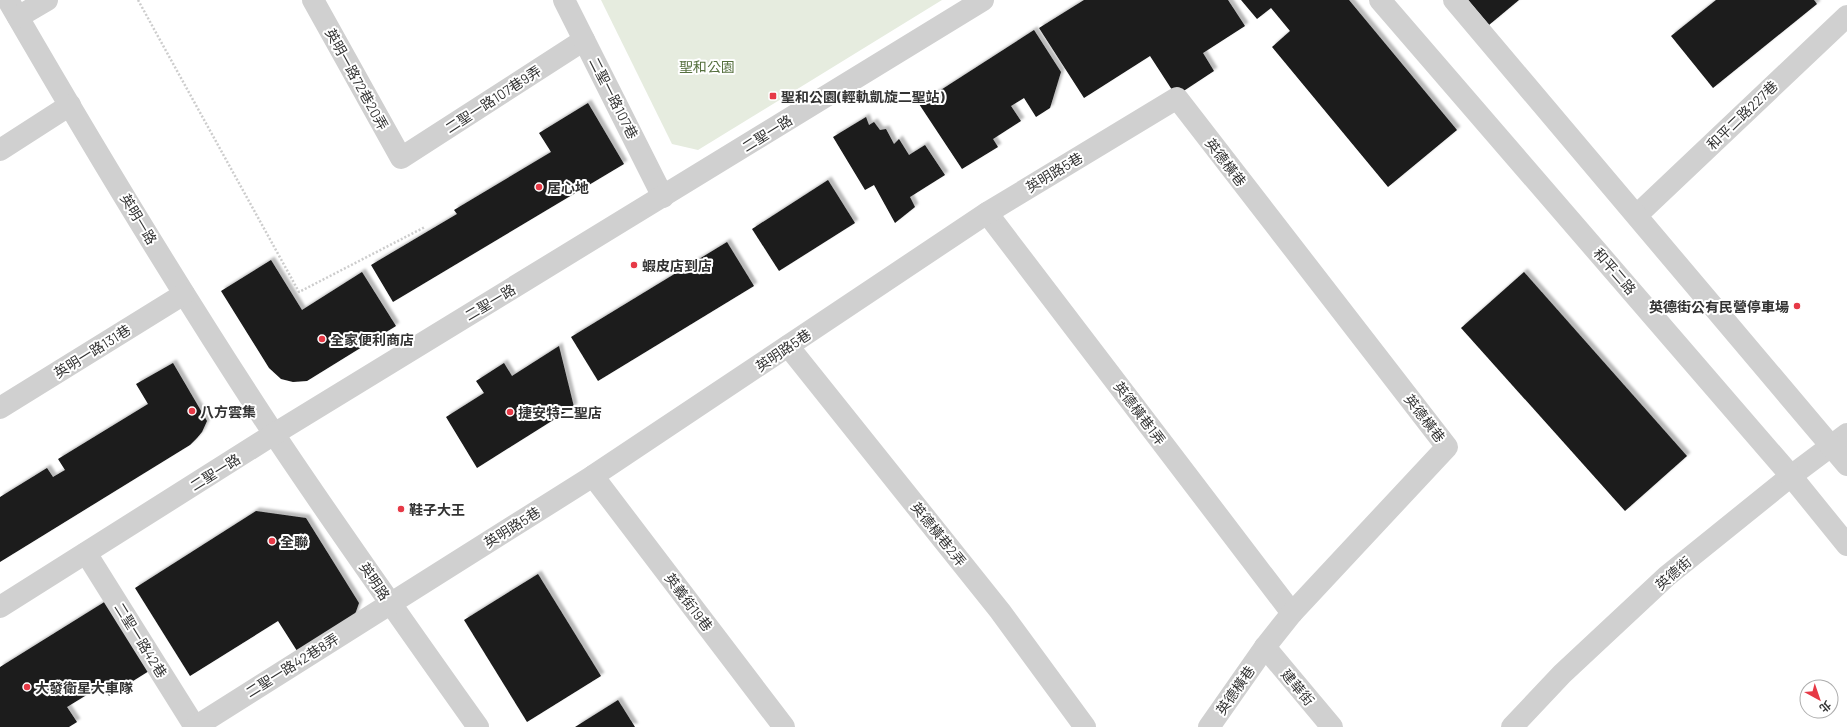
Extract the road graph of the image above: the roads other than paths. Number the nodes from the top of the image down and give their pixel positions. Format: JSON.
{"nodes":[{"id":1,"x":46,"y":0,"type":"edge"},
{"id":2,"x":313,"y":0,"type":"edge"},
{"id":3,"x":564,"y":0,"type":"edge"},
{"id":4,"x":983,"y":0,"type":"edge"},
{"id":5,"x":1380,"y":0,"type":"edge"},
{"id":6,"x":1454,"y":0,"type":"edge"},
{"id":7,"x":13,"y":8,"type":"edge"},
{"id":8,"x":1847,"y":16,"type":"edge"},
{"id":9,"x":584,"y":40,"type":"junction"},
{"id":10,"x":1177,"y":98,"type":"joint"},
{"id":11,"x":70,"y":105,"type":"junction"},
{"id":12,"x":0,"y":150,"type":"edge"},
{"id":13,"x":401,"y":158,"type":"joint"},
{"id":14,"x":663,"y":196,"type":"junction"},
{"id":15,"x":987,"y":213,"type":"junction"},
{"id":16,"x":1637,"y":215,"type":"junction"},
{"id":17,"x":184,"y":294,"type":"junction"},
{"id":18,"x":788,"y":346,"type":"junction"},
{"id":19,"x":0,"y":408,"type":"edge"},
{"id":20,"x":274,"y":434,"type":"junction"},
{"id":21,"x":1839,"y":440,"type":"edge"},
{"id":22,"x":1847,"y":466,"type":"edge"},
{"id":23,"x":594,"y":476,"type":"junction"},
{"id":24,"x":1791,"y":476,"type":"junction"},
{"id":25,"x":1847,"y":545,"type":"edge"},
{"id":26,"x":86,"y":553,"type":"junction"},
{"id":27,"x":390,"y":603,"type":"junction"},
{"id":28,"x":0,"y":607,"type":"edge"},
{"id":29,"x":1292,"y":613,"type":"junction"},
{"id":30,"x":1265,"y":647,"type":"junction"},
{"id":31,"x":195,"y":727,"type":"edge"},
{"id":32,"x":478,"y":727,"type":"edge"},
{"id":33,"x":784,"y":727,"type":"edge"},
{"id":34,"x":1085,"y":727,"type":"edge"},
{"id":35,"x":1209,"y":727,"type":"edge"},
{"id":36,"x":1332,"y":727,"type":"edge"},
{"id":37,"x":1512,"y":727,"type":"edge"}],
"edges":[{"from":1,"to":7,"type":"street"},
{"from":2,"to":13,"type":"street","name":"英明一路72巷20弄"},
{"from":3,"to":9,"type":"street","name":"二聖一路107巷"},
{"from":4,"to":14,"type":"street","name":"二聖一路"},
{"from":5,"to":24,"type":"street","name":"和平二路"},
{"from":6,"to":16,"type":"street"},
{"from":7,"to":11,"type":"street","name":"英明一路"},
{"from":8,"to":16,"type":"street","name":"和平二路227巷"},
{"from":9,"to":13,"type":"street","name":"二聖一路107巷9弄"},
{"from":9,"to":14,"type":"street","name":"二聖一路107巷"},
{"from":10,"to":15,"type":"street","name":"英明路5巷"},
{"from":10,"to":29,"type":"street","name":"英德橫巷"},
{"from":11,"to":12,"type":"street"},
{"from":11,"to":17,"type":"street","name":"英明一路"},
{"from":14,"to":20,"type":"street","name":"二聖一路"},
{"from":15,"to":18,"type":"street","name":"英明路5巷"},
{"from":15,"to":29,"type":"street","name":"英德橫巷1弄"},
{"from":16,"to":21,"type":"street"},
{"from":17,"to":19,"type":"street","name":"英明一路131巷"},
{"from":17,"to":20,"type":"street","name":"英明一路"},
{"from":18,"to":23,"type":"street","name":"英明路5巷"},
{"from":18,"to":34,"type":"street","name":"英德橫巷2弄"},
{"from":20,"to":26,"type":"street","name":"二聖一路"},
{"from":20,"to":27,"type":"street","name":"英明路"},
{"from":21,"to":22,"type":"street"},
{"from":21,"to":24,"type":"street","name":"英德街"},
{"from":23,"to":27,"type":"street","name":"英明路5巷"},
{"from":23,"to":33,"type":"street","name":"英義街19巷"},
{"from":24,"to":25,"type":"street","name":"和平二路"},
{"from":24,"to":37,"type":"street","name":"英德街"},
{"from":26,"to":28,"type":"street","name":"二聖一路"},
{"from":26,"to":31,"type":"street","name":"二聖一路42巷"},
{"from":27,"to":31,"type":"street","name":"二聖一路42巷8弄"},
{"from":27,"to":32,"type":"street","name":"英明路"},
{"from":29,"to":30,"type":"street","name":"英德橫巷"},
{"from":30,"to":35,"type":"street","name":"英德橫巷"},
{"from":30,"to":36,"type":"street","name":"建華街"}]}
